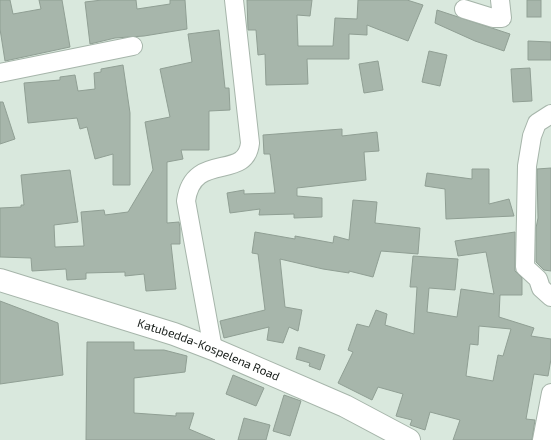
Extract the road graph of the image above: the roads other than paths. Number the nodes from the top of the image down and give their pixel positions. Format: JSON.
{"nodes":[{"id":1,"x":234,"y":0,"type":"edge"},
{"id":2,"x":500,"y":0,"type":"edge"},
{"id":3,"x":464,"y":9,"type":"dead end"},
{"id":4,"x":133,"y":46,"type":"dead end"},
{"id":5,"x":0,"y":72,"type":"edge"},
{"id":6,"x":551,"y":114,"type":"edge"},
{"id":7,"x":0,"y":280,"type":"edge"},
{"id":8,"x":551,"y":297,"type":"edge"},
{"id":9,"x":213,"y":349,"type":"junction"},
{"id":10,"x":551,"y":393,"type":"edge"},
{"id":11,"x":409,"y":440,"type":"edge"},
{"id":12,"x":542,"y":440,"type":"edge"}],
"edges":[{"from":1,"to":9,"type":"street"},
{"from":2,"to":3,"type":"street"},
{"from":4,"to":5,"type":"street"},
{"from":6,"to":8,"type":"street"},
{"from":7,"to":9,"type":"main road","name":"Katubedda-Kospelena Road"},
{"from":9,"to":11,"type":"main road","name":"Katubedda-Kospelena Road"},
{"from":10,"to":12,"type":"street"}]}
